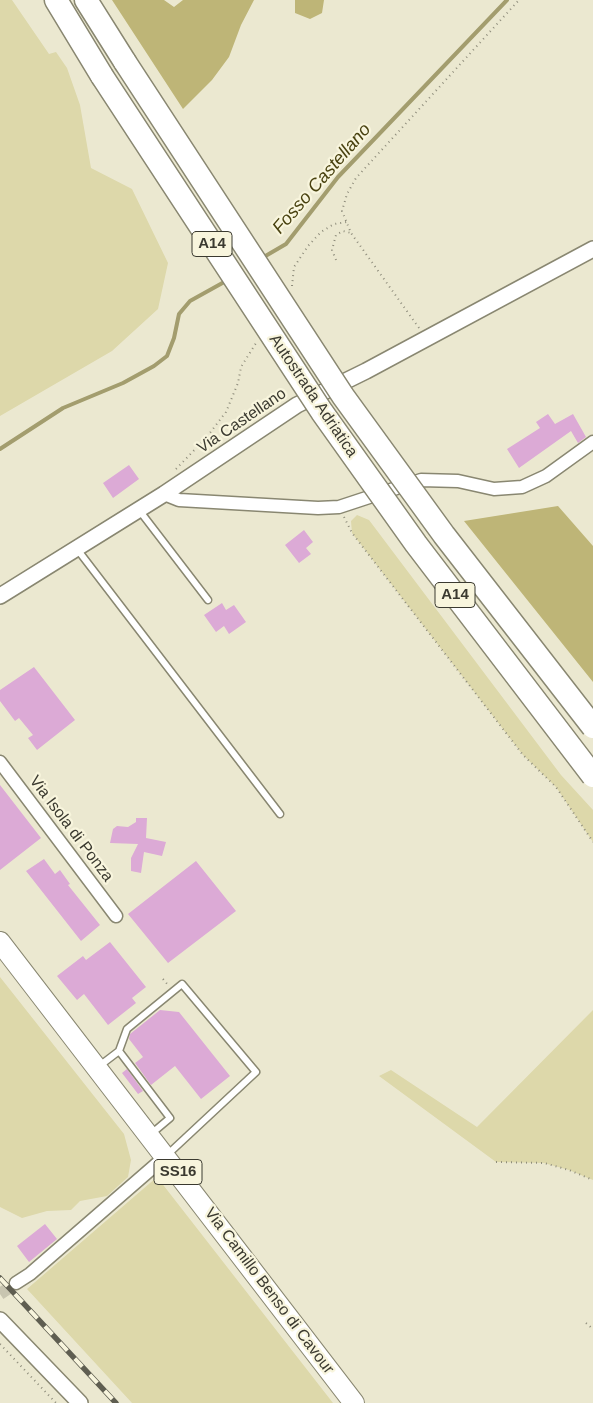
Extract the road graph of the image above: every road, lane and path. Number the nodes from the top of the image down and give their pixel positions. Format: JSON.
{"nodes":[{"id":1,"x":56,"y":0,"type":"edge"},
{"id":2,"x":86,"y":0,"type":"edge"},
{"id":3,"x":518,"y":0,"type":"edge"},
{"id":4,"x":347,"y":222,"type":"junction"},
{"id":5,"x":350,"y":233,"type":"junction"},
{"id":6,"x":593,"y":249,"type":"edge"},
{"id":7,"x":336,"y":260,"type":"dead end"},
{"id":8,"x":289,"y":292,"type":"dead end"},
{"id":9,"x":416,"y":323,"type":"dead end"},
{"id":10,"x":260,"y":339,"type":"dead end"},
{"id":11,"x":593,"y":442,"type":"edge"},
{"id":12,"x":176,"y":469,"type":"dead end"},
{"id":13,"x":164,"y":494,"type":"junction"},
{"id":14,"x":339,"y":507,"type":"junction"},
{"id":15,"x":139,"y":510,"type":"junction"},
{"id":16,"x":76,"y":548,"type":"junction"},
{"id":17,"x":0,"y":596,"type":"edge"},
{"id":18,"x":208,"y":600,"type":"dead end"},
{"id":19,"x":593,"y":727,"type":"edge"},
{"id":20,"x":0,"y":762,"type":"edge"},
{"id":21,"x":593,"y":776,"type":"edge"},
{"id":22,"x":280,"y":814,"type":"dead end"},
{"id":23,"x":593,"y":842,"type":"edge"},
{"id":24,"x":116,"y":916,"type":"dead end"},
{"id":25,"x":0,"y":942,"type":"edge"},
{"id":26,"x":119,"y":1051,"type":"junction"},
{"id":27,"x":97,"y":1067,"type":"junction"},
{"id":28,"x":150,"y":1135,"type":"junction"},
{"id":29,"x":166,"y":1156,"type":"junction"},
{"id":30,"x":496,"y":1162,"type":"dead end"},
{"id":31,"x":593,"y":1180,"type":"edge"},
{"id":32,"x":16,"y":1283,"type":"tunnel mouth"},
{"id":33,"x":0,"y":1320,"type":"edge"},
{"id":34,"x":586,"y":1323,"type":"dead end"},
{"id":35,"x":593,"y":1329,"type":"edge"},
{"id":36,"x":0,"y":1344,"type":"edge"},
{"id":37,"x":56,"y":1403,"type":"edge"},
{"id":38,"x":80,"y":1403,"type":"edge"},
{"id":39,"x":354,"y":1403,"type":"edge"}],
"edges":[{"from":1,"to":21,"type":"highway","name":"Autostrada Adriatica","number":"A14","bridge":true},
{"from":2,"to":19,"type":"highway","name":"Autostrada Adriatica","number":"A14","bridge":true},
{"from":3,"to":4,"type":"path"},
{"from":4,"to":5,"type":"path"},
{"from":4,"to":8,"type":"path"},
{"from":5,"to":7,"type":"path"},
{"from":5,"to":9,"type":"path"},
{"from":6,"to":13,"type":"street","name":"Via Castellano"},
{"from":10,"to":12,"type":"path"},
{"from":11,"to":14,"type":"street"},
{"from":13,"to":14,"type":"street"},
{"from":13,"to":15,"type":"street","name":"Via Castellano"},
{"from":14,"to":23,"type":"path"},
{"from":15,"to":16,"type":"street","name":"Via Castellano"},
{"from":15,"to":18,"type":"lane"},
{"from":16,"to":17,"type":"street","name":"Via Castellano"},
{"from":16,"to":22,"type":"lane"},
{"from":20,"to":24,"type":"street","name":"Via Isola di Ponza"},
{"from":25,"to":27,"type":"main road","name":"Via Camillo Benso di Cavour","number":"SS16"},
{"from":26,"to":27,"type":"lane"},
{"from":26,"to":28,"type":"lane"},
{"from":26,"to":29,"type":"lane"},
{"from":27,"to":28,"type":"main road","name":"Via Camillo Benso di Cavour","number":"SS16"},
{"from":28,"to":29,"type":"main road","name":"Via Camillo Benso di Cavour","number":"SS16"},
{"from":29,"to":32,"type":"street"},
{"from":29,"to":39,"type":"main road","name":"Via Camillo Benso di Cavour","number":"SS16"},
{"from":30,"to":31,"type":"path"},
{"from":33,"to":38,"type":"street"},
{"from":34,"to":35,"type":"path"},
{"from":36,"to":37,"type":"path"}]}
